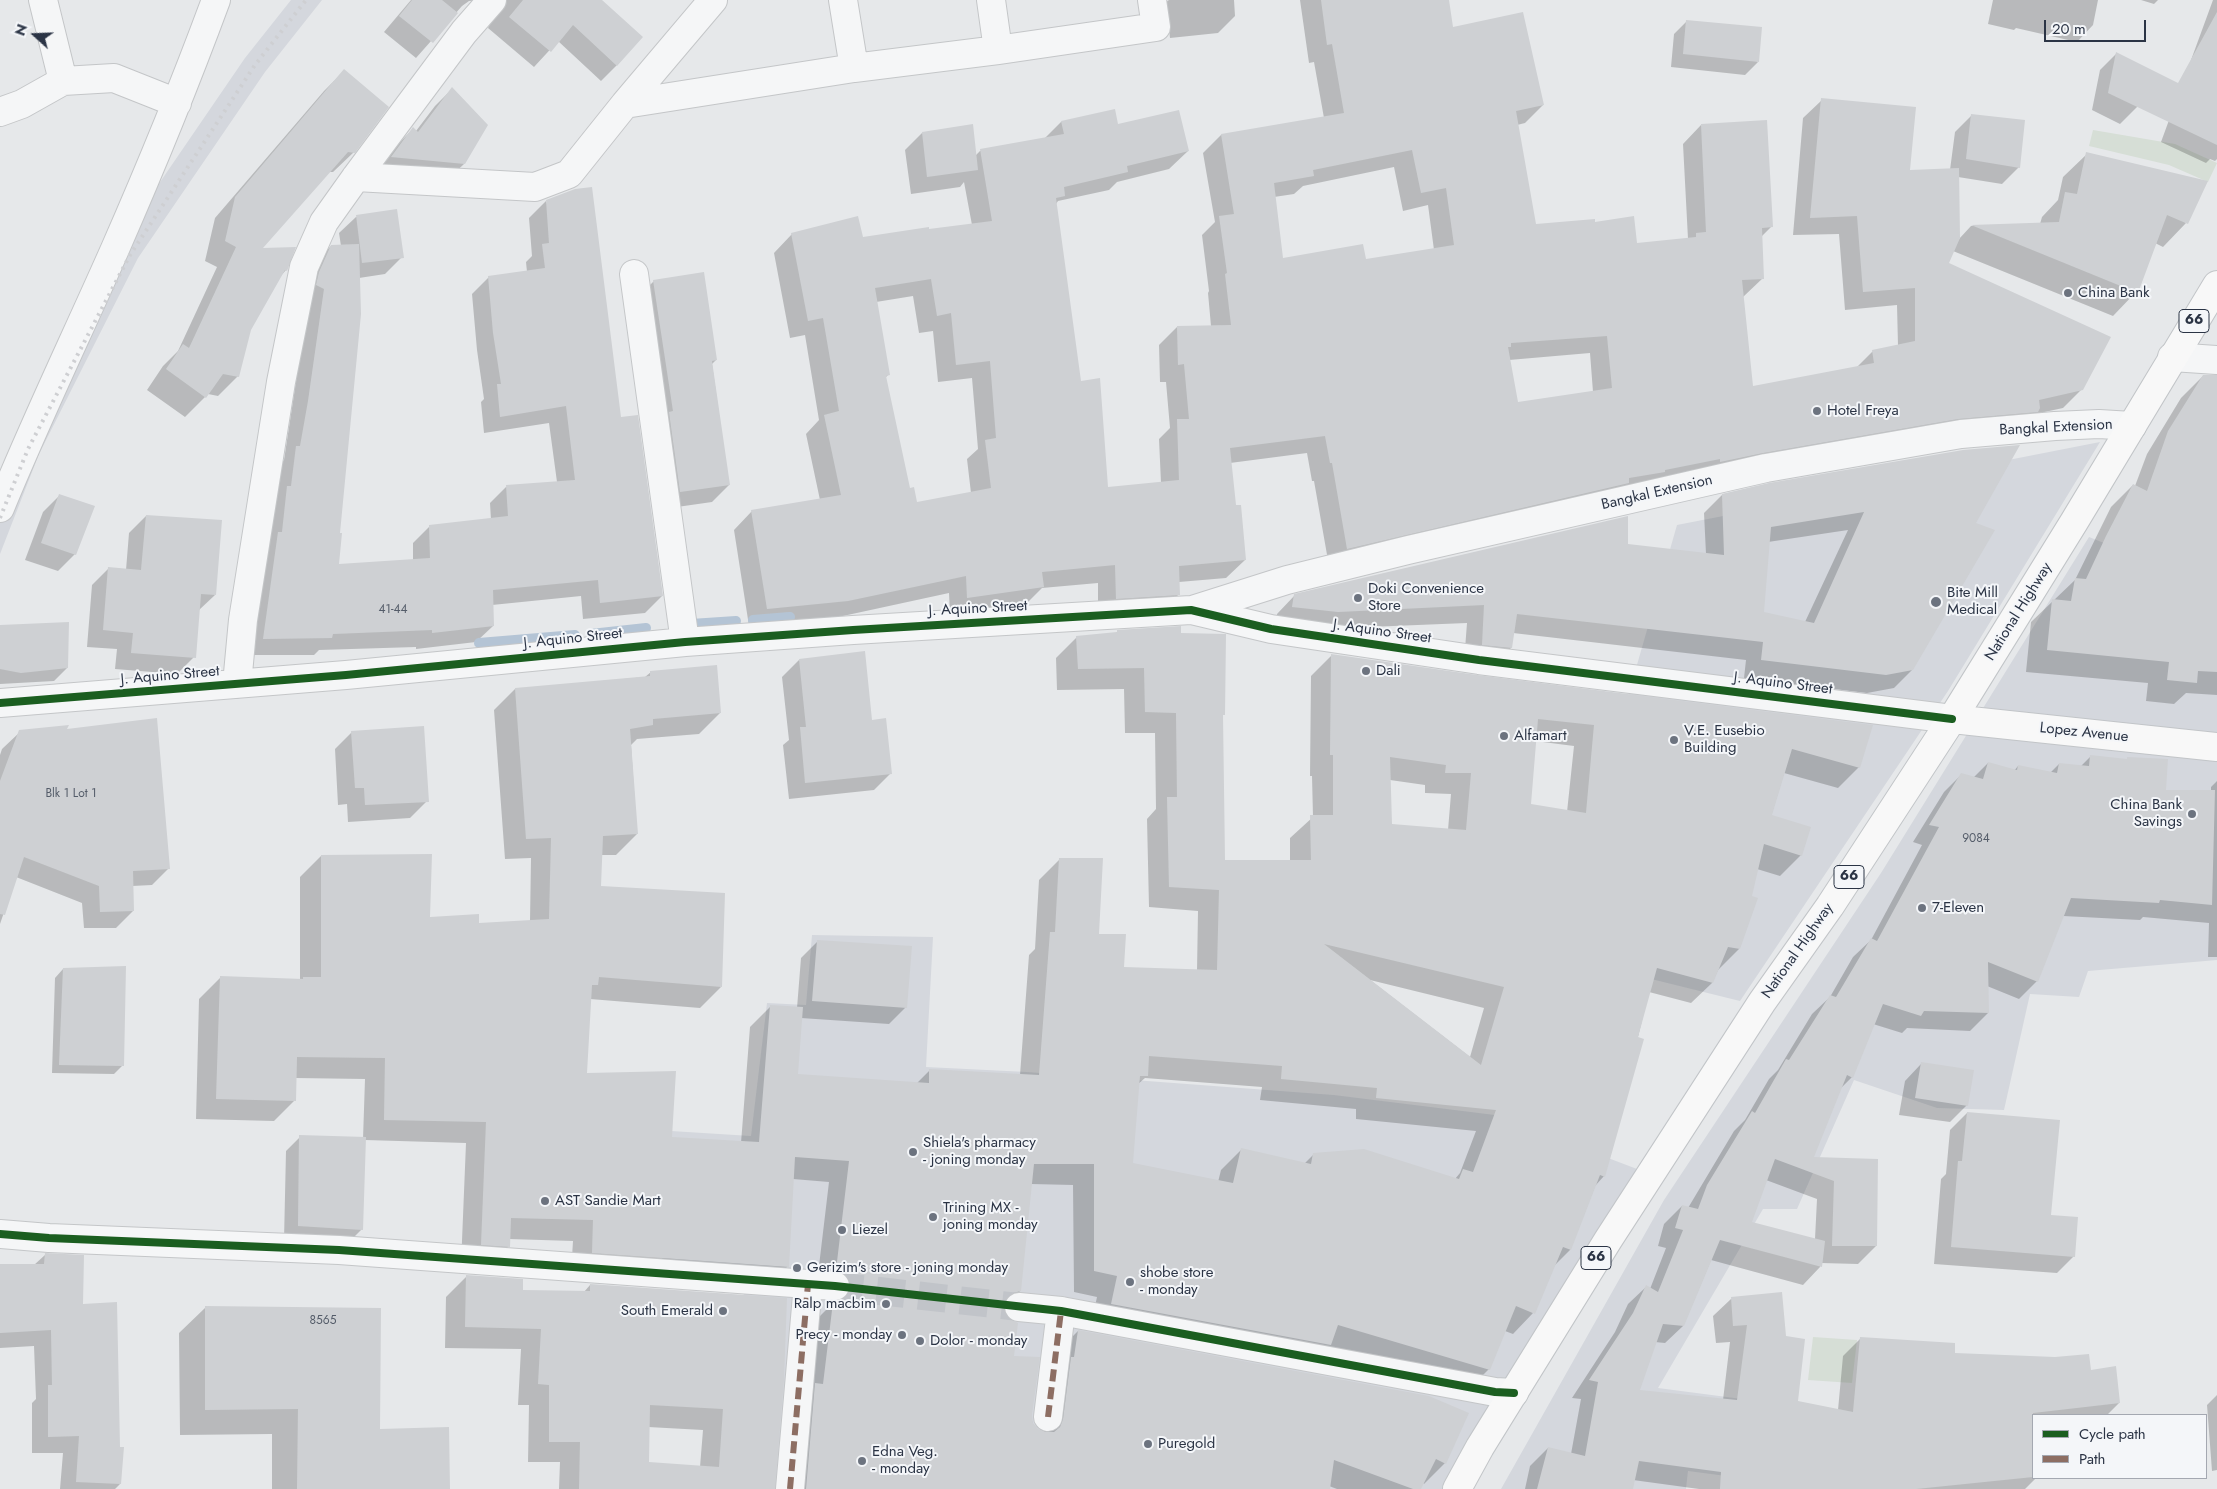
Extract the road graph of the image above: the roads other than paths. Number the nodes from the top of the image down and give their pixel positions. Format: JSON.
{"nodes":[{"id":1,"x":42,"y":0,"type":"edge"},
{"id":2,"x":216,"y":0,"type":"edge"},
{"id":3,"x":492,"y":0,"type":"edge"},
{"id":4,"x":714,"y":0,"type":"edge"},
{"id":5,"x":843,"y":0,"type":"edge"},
{"id":6,"x":991,"y":0,"type":"edge"},
{"id":7,"x":1152,"y":0,"type":"edge"},
{"id":8,"x":998,"y":50,"type":"junction"},
{"id":9,"x":854,"y":68,"type":"junction"},
{"id":10,"x":63,"y":81,"type":"junction"},
{"id":11,"x":178,"y":103,"type":"junction"},
{"id":12,"x":625,"y":104,"type":"junction"},
{"id":13,"x":0,"y":112,"type":"edge"},
{"id":14,"x":356,"y":177,"type":"junction"},
{"id":15,"x":634,"y":274,"type":"dead end"},
{"id":16,"x":2217,"y":285,"type":"edge"},
{"id":17,"x":2172,"y":357,"type":"junction"},
{"id":18,"x":2217,"y":360,"type":"edge"},
{"id":19,"x":2132,"y":426,"type":"junction"},
{"id":20,"x":0,"y":508,"type":"edge"},
{"id":21,"x":1191,"y":610,"type":"junction"},
{"id":22,"x":685,"y":642,"type":"junction"},
{"id":23,"x":237,"y":684,"type":"junction"},
{"id":24,"x":2,"y":709,"type":"edge"},
{"id":25,"x":1952,"y":719,"type":"junction"},
{"id":26,"x":2217,"y":747,"type":"edge"},
{"id":27,"x":0,"y":1234,"type":"edge"},
{"id":28,"x":1019,"y":1307,"type":"tunnel mouth"},
{"id":29,"x":1061,"y":1312,"type":"junction"},
{"id":30,"x":1514,"y":1393,"type":"junction"},
{"id":31,"x":1048,"y":1417,"type":"dead end"},
{"id":32,"x":790,"y":1489,"type":"edge"},
{"id":33,"x":1457,"y":1489,"type":"edge"}],
"edges":[{"from":1,"to":10,"type":"street"},
{"from":2,"to":11,"type":"street"},
{"from":3,"to":14,"type":"street"},
{"from":4,"to":12,"type":"street"},
{"from":5,"to":9,"type":"street"},
{"from":6,"to":8,"type":"street"},
{"from":7,"to":8,"type":"street"},
{"from":8,"to":9,"type":"street"},
{"from":9,"to":12,"type":"street"},
{"from":10,"to":11,"type":"street"},
{"from":10,"to":13,"type":"street"},
{"from":11,"to":20,"type":"street"},
{"from":12,"to":14,"type":"street"},
{"from":14,"to":23,"type":"street"},
{"from":15,"to":22,"type":"street"},
{"from":16,"to":17,"type":"main road","name":"National Highway","number":"66"},
{"from":17,"to":18,"type":"street"},
{"from":17,"to":19,"type":"main road","name":"National Highway","number":"66"},
{"from":19,"to":21,"type":"street","name":"Bangkal Extension"},
{"from":19,"to":25,"type":"main road","name":"National Highway","number":"66"},
{"from":21,"to":22,"type":"street","name":"J. Aquino Street"},
{"from":21,"to":25,"type":"street","name":"J. Aquino Street"},
{"from":22,"to":23,"type":"street","name":"J. Aquino Street"},
{"from":23,"to":24,"type":"street","name":"J. Aquino Street"},
{"from":25,"to":26,"type":"main road","name":"Lopez Avenue"},
{"from":25,"to":30,"type":"main road","name":"National Highway","number":"66"},
{"from":27,"to":32,"type":"street"},
{"from":28,"to":29,"type":"street"},
{"from":29,"to":30,"type":"street"},
{"from":29,"to":31,"type":"street"},
{"from":30,"to":33,"type":"main road","name":"National Highway","number":"66"}]}
